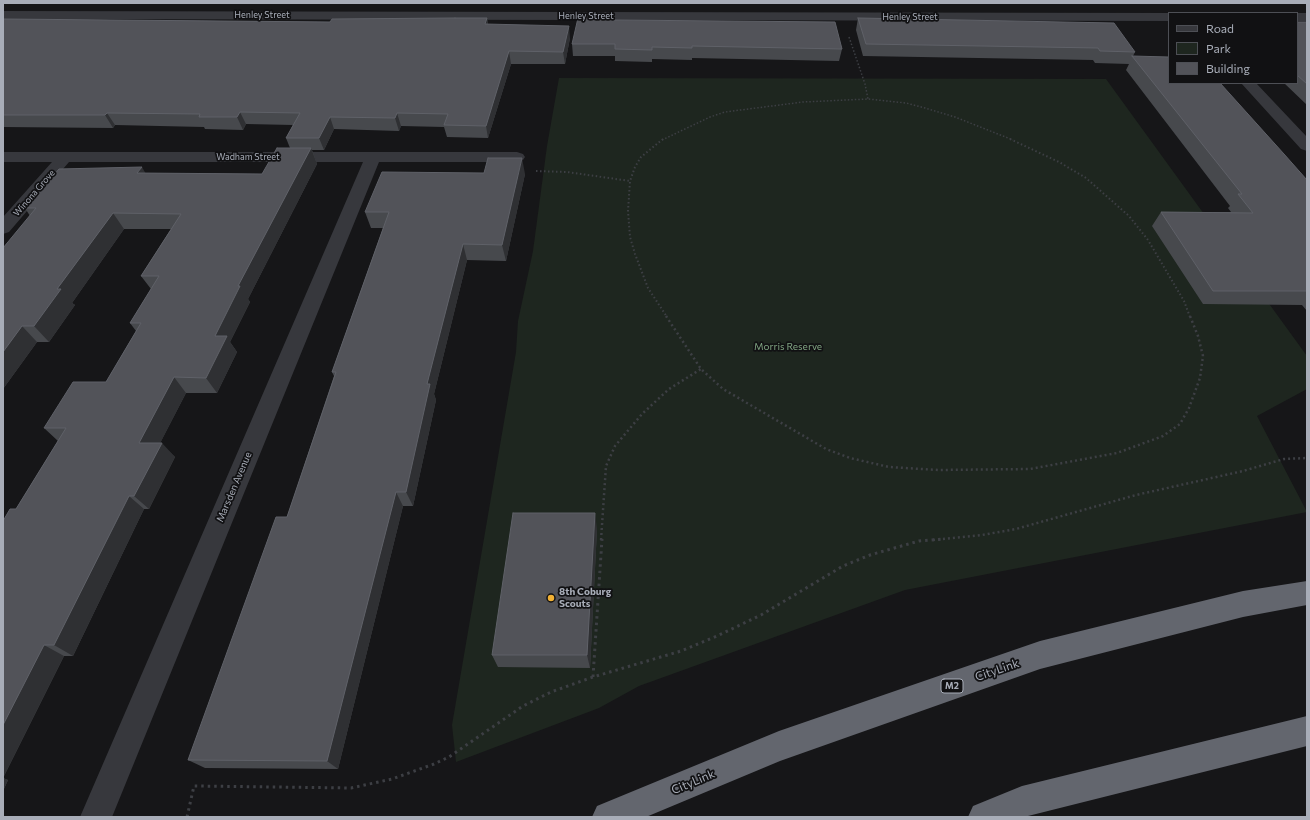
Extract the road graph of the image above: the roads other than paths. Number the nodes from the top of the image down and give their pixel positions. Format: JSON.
{"nodes":[{"id":1,"x":841,"y":3,"type":"edge"},
{"id":2,"x":1168,"y":13,"type":"edge"},
{"id":3,"x":3,"y":15,"type":"edge"},
{"id":4,"x":846,"y":16,"type":"junction"},
{"id":5,"x":1249,"y":84,"type":"edge"},
{"id":6,"x":1307,"y":146,"type":"edge"},
{"id":7,"x":3,"y":156,"type":"edge"},
{"id":8,"x":65,"y":157,"type":"junction"},
{"id":9,"x":373,"y":157,"type":"junction"},
{"id":10,"x":517,"y":157,"type":"edge"},
{"id":11,"x":3,"y":228,"type":"edge"},
{"id":12,"x":1307,"y":592,"type":"edge"},
{"id":13,"x":1307,"y":732,"type":"edge"},
{"id":14,"x":96,"y":817,"type":"edge"},
{"id":15,"x":608,"y":817,"type":"edge"},
{"id":16,"x":984,"y":817,"type":"edge"}],
"edges":[{"from":1,"to":4,"type":"street"},
{"from":2,"to":4,"type":"street","name":"Henley Street"},
{"from":3,"to":4,"type":"street","name":"Henley Street"},
{"from":5,"to":6,"type":"street"},
{"from":7,"to":8,"type":"street","name":"Wadham Street"},
{"from":8,"to":9,"type":"street","name":"Wadham Street"},
{"from":8,"to":11,"type":"street","name":"Winona Grove"},
{"from":9,"to":10,"type":"street","name":"Wadham Street"},
{"from":9,"to":14,"type":"street","name":"Marsden Avenue"},
{"from":12,"to":15,"type":"highway","name":"CityLink","number":"M2"},
{"from":13,"to":16,"type":"highway"}]}
